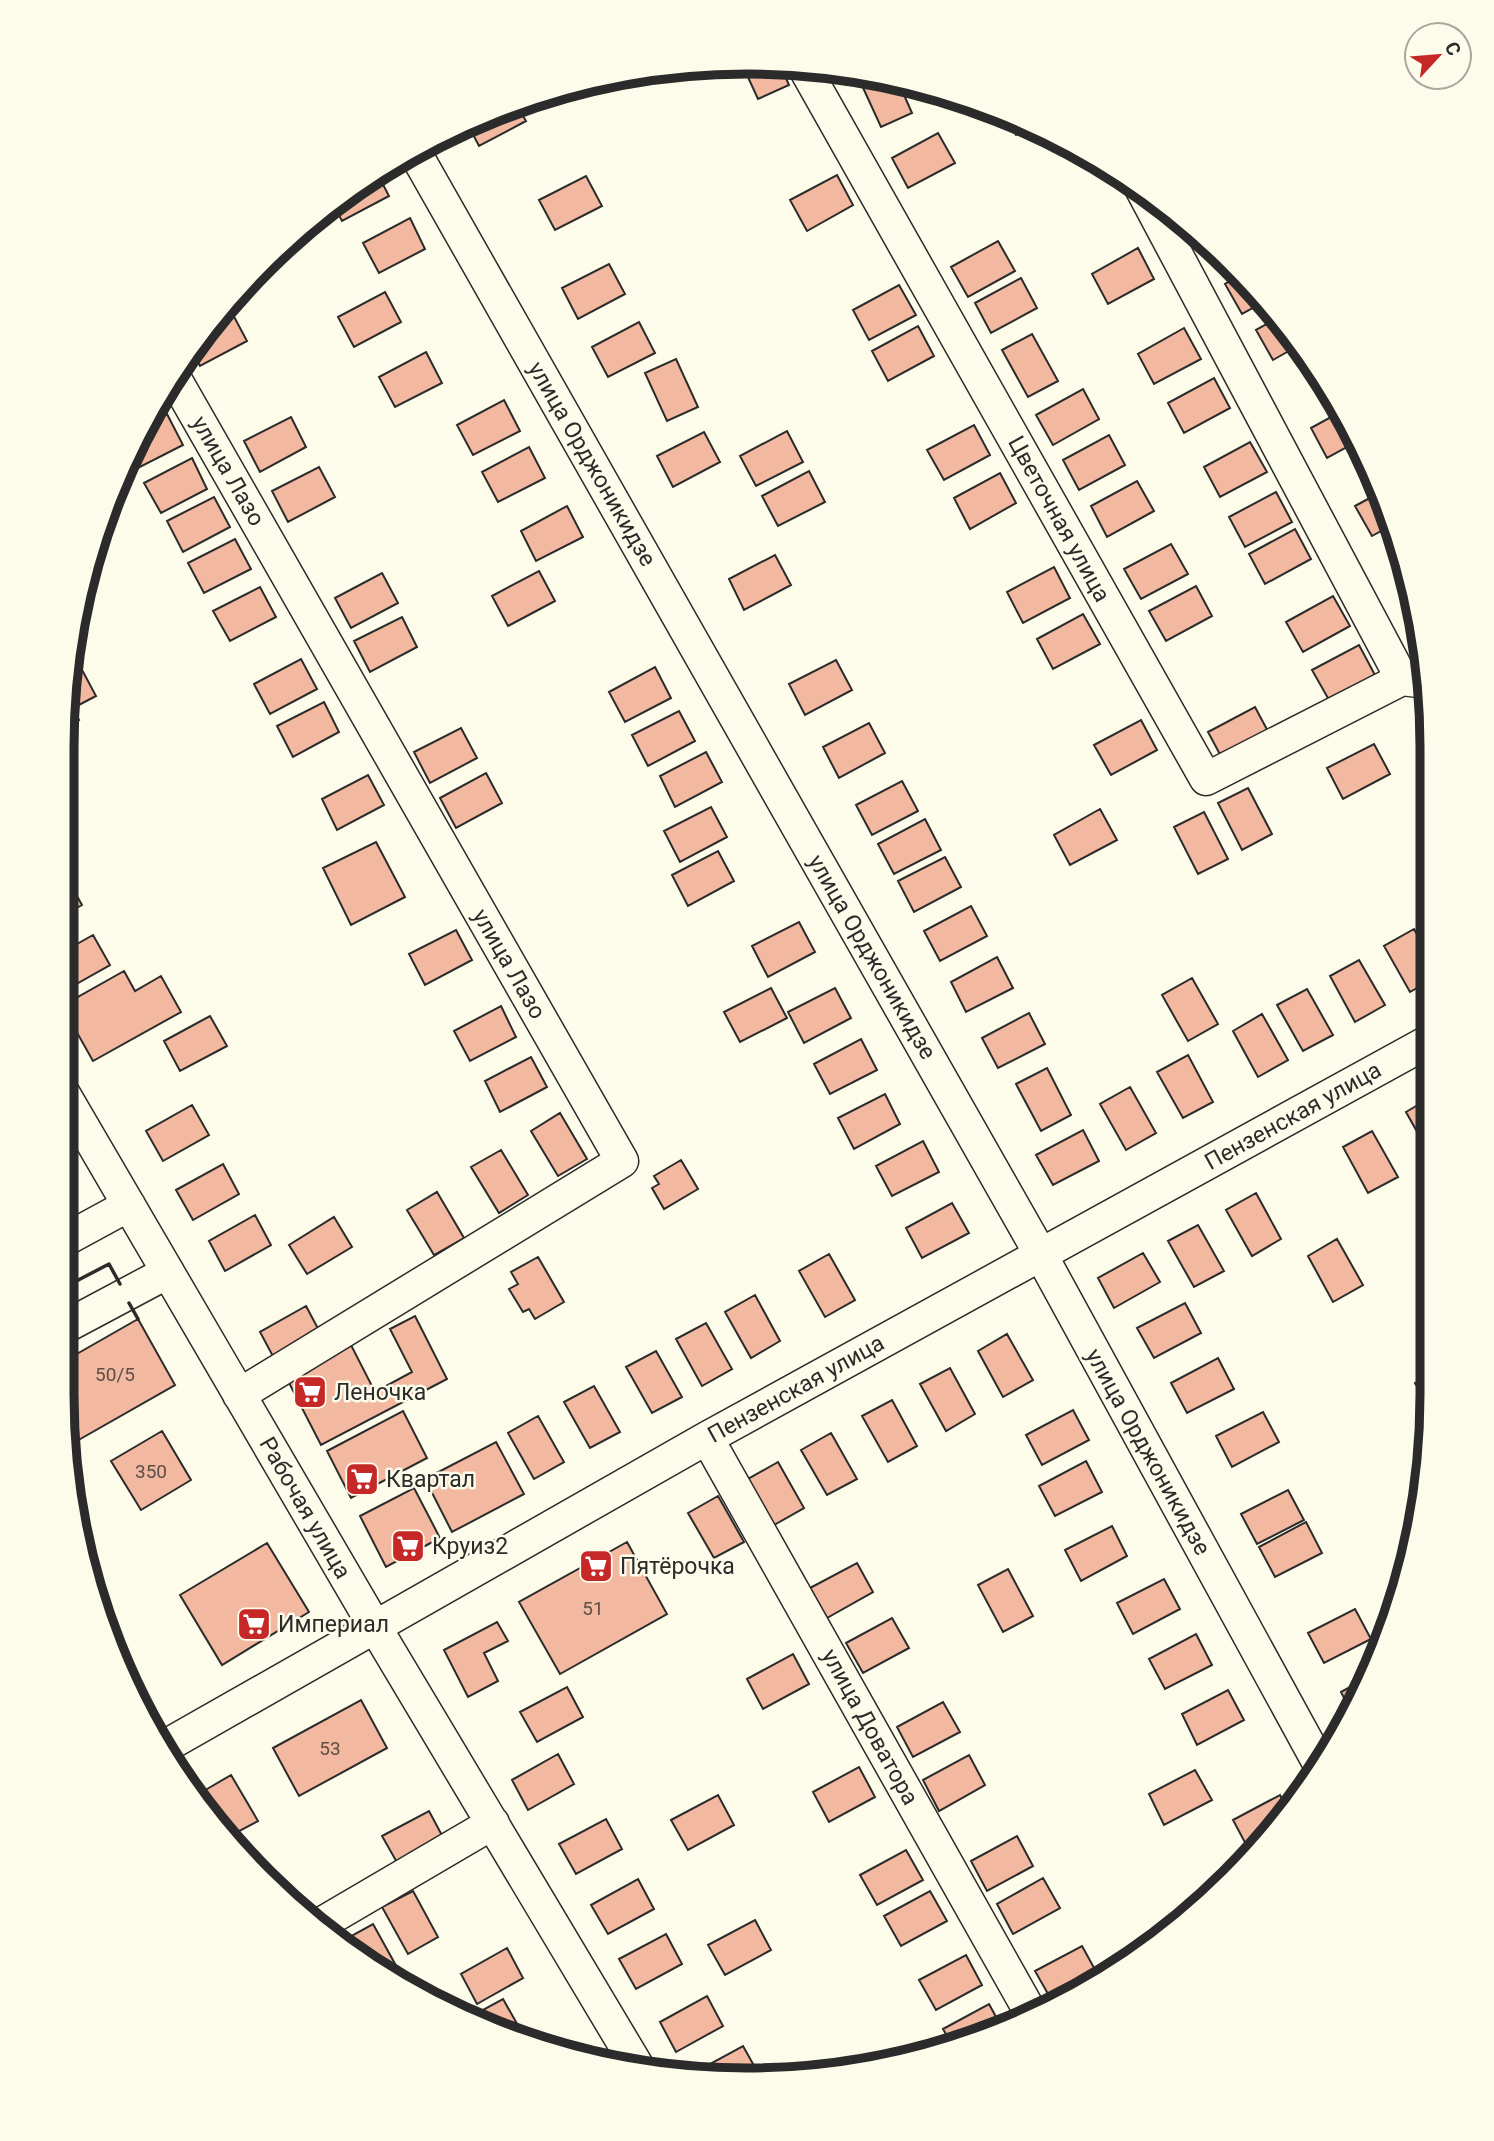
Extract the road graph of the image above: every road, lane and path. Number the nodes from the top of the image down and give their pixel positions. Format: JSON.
{"nodes":[{"id":1,"x":809,"y":77,"type":"edge"},
{"id":2,"x":419,"y":159,"type":"edge"},
{"id":3,"x":1154,"y":211,"type":"edge"},
{"id":4,"x":179,"y":386,"type":"edge"},
{"id":5,"x":1414,"y":680,"type":"edge"},
{"id":6,"x":1420,"y":1046,"type":"edge"},
{"id":7,"x":73,"y":1109,"type":"edge"},
{"id":8,"x":129,"y":1205,"type":"junction"},
{"id":9,"x":73,"y":1235,"type":"edge"},
{"id":10,"x":1041,"y":1255,"type":"junction"},
{"id":11,"x":169,"y":1272,"type":"junction"},
{"id":12,"x":73,"y":1323,"type":"edge"},
{"id":13,"x":239,"y":1395,"type":"junction"},
{"id":14,"x":707,"y":1438,"type":"junction"},
{"id":15,"x":375,"y":1627,"type":"junction"},
{"id":16,"x":171,"y":1743,"type":"edge"},
{"id":17,"x":1315,"y":1756,"type":"edge"},
{"id":18,"x":493,"y":1823,"type":"junction"},
{"id":19,"x":327,"y":1920,"type":"edge"},
{"id":20,"x":1027,"y":2006,"type":"edge"},
{"id":21,"x":632,"y":2058,"type":"edge"}],
"edges":[{"from":1,"to":5,"type":"street","name":"Цветочная улица"},
{"from":2,"to":10,"type":"street","name":"улица Орджоникидзе"},
{"from":3,"to":5,"type":"street","name":"Цветочная улица"},
{"from":4,"to":13,"type":"street","name":"улица Лазо"},
{"from":6,"to":10,"type":"street","name":"Пензенская улица"},
{"from":7,"to":8,"type":"street","name":"Рабочая улица"},
{"from":8,"to":9,"type":"street"},
{"from":8,"to":11,"type":"street","name":"Рабочая улица"},
{"from":10,"to":14,"type":"street","name":"Пензенская улица"},
{"from":10,"to":17,"type":"street","name":"улица Орджоникидзе"},
{"from":11,"to":12,"type":"street"},
{"from":11,"to":13,"type":"street","name":"Рабочая улица"},
{"from":13,"to":15,"type":"street","name":"Рабочая улица"},
{"from":14,"to":15,"type":"street","name":"Пензенская улица"},
{"from":14,"to":20,"type":"street","name":"улица Доватора"},
{"from":15,"to":16,"type":"street","name":"Пензенская улица"},
{"from":15,"to":18,"type":"street","name":"Рабочая улица"},
{"from":18,"to":19,"type":"street"},
{"from":18,"to":21,"type":"street","name":"Рабочая улица"}]}
